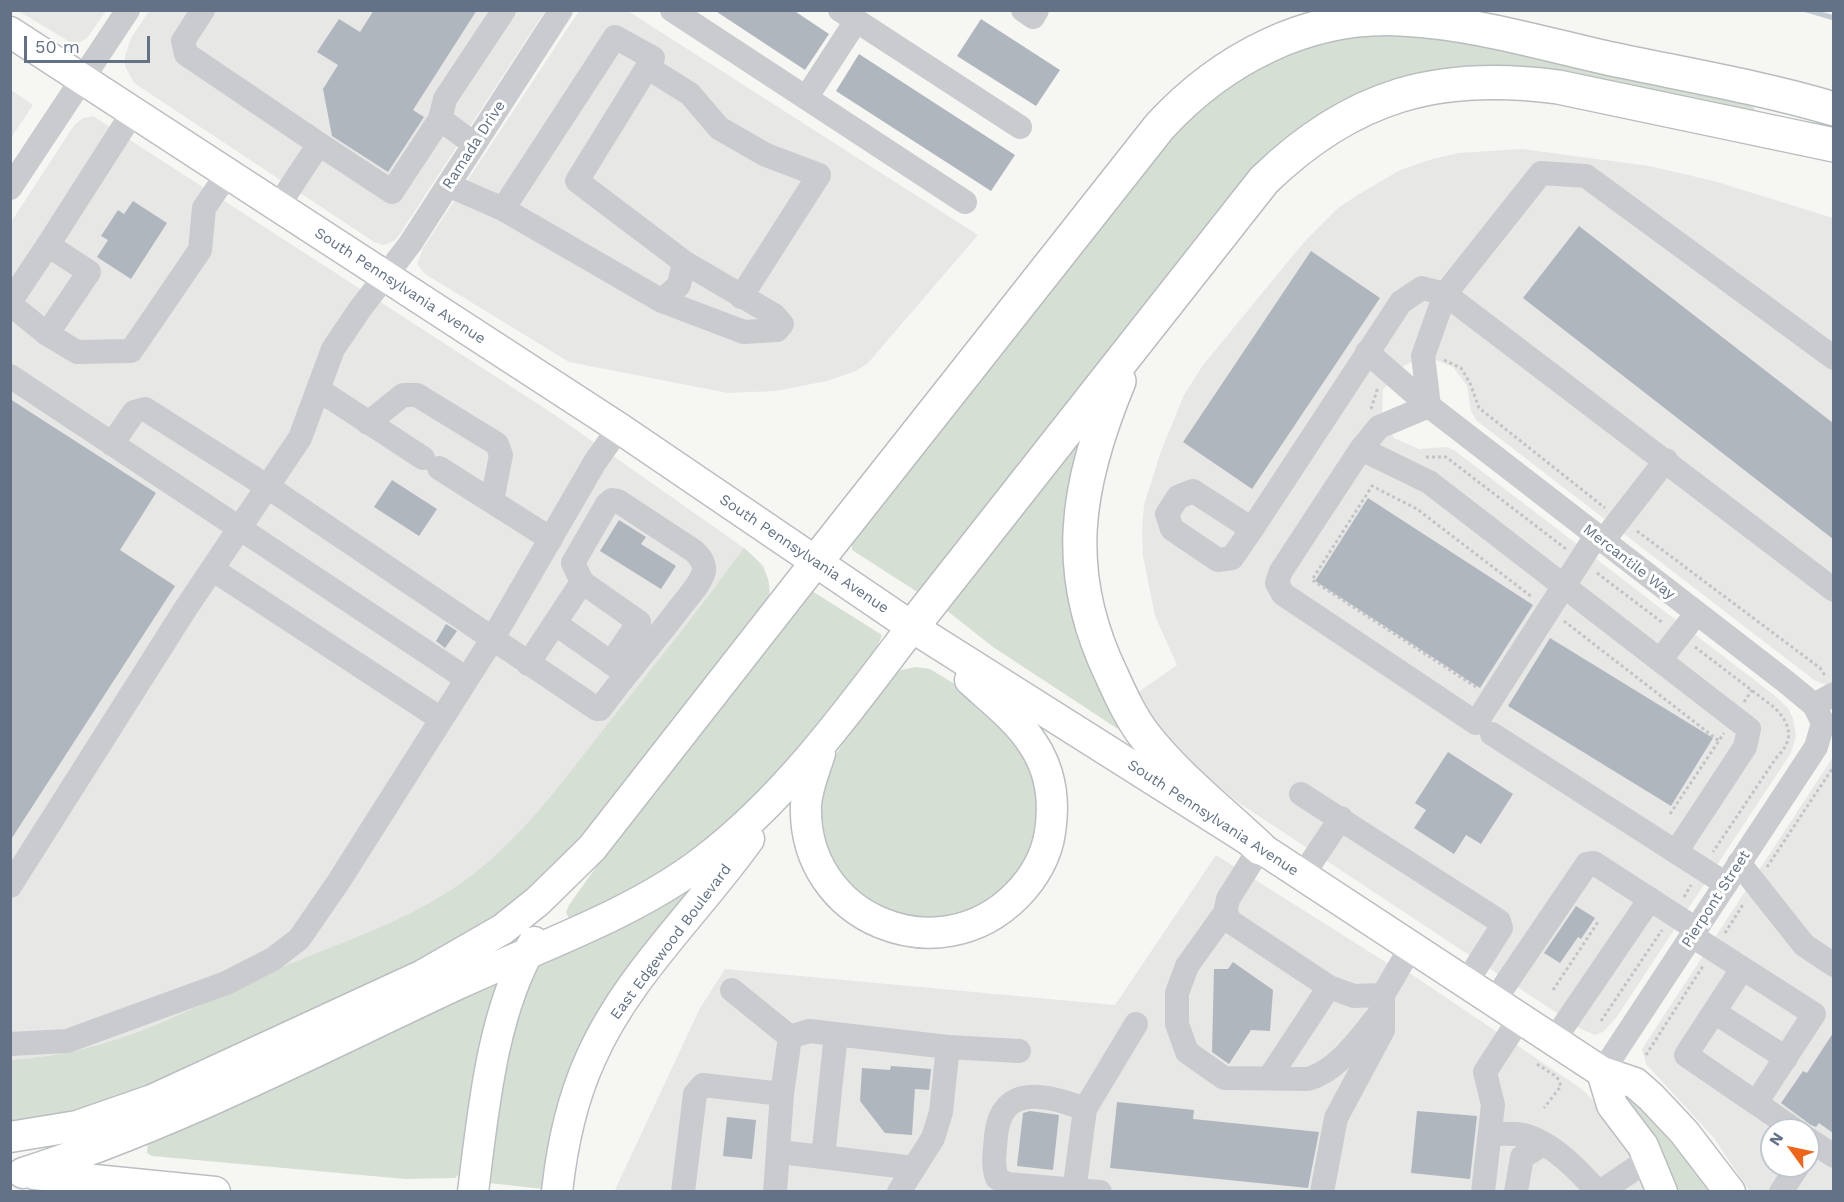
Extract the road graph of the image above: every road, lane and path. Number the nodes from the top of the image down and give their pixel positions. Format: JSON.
{"nodes":[{"id":1,"x":128,"y":10,"type":"edge"},
{"id":2,"x":202,"y":10,"type":"edge"},
{"id":3,"x":504,"y":10,"type":"edge"},
{"id":4,"x":561,"y":10,"type":"edge"},
{"id":5,"x":672,"y":10,"type":"edge"},
{"id":6,"x":1023,"y":10,"type":"edge"},
{"id":7,"x":1037,"y":10,"type":"edge"},
{"id":8,"x":848,"y":16,"type":"edge"},
{"id":9,"x":10,"y":32,"type":"edge"},
{"id":10,"x":647,"y":67,"type":"junction"},
{"id":11,"x":84,"y":78,"type":"junction"},
{"id":12,"x":806,"y":98,"type":"junction"},
{"id":13,"x":1824,"y":104,"type":"edge"},
{"id":14,"x":133,"y":112,"type":"junction"},
{"id":15,"x":440,"y":119,"type":"junction"},
{"id":16,"x":1020,"y":127,"type":"dead end"},
{"id":17,"x":1764,"y":131,"type":"junction"},
{"id":18,"x":319,"y":144,"type":"junction"},
{"id":19,"x":474,"y":144,"type":"junction"},
{"id":20,"x":1833,"y":145,"type":"edge"},
{"id":21,"x":1833,"y":152,"type":"edge"},
{"id":22,"x":228,"y":173,"type":"junction"},
{"id":23,"x":448,"y":185,"type":"junction"},
{"id":24,"x":10,"y":188,"type":"edge"},
{"id":25,"x":965,"y":202,"type":"dead end"},
{"id":26,"x":278,"y":206,"type":"junction"},
{"id":27,"x":503,"y":209,"type":"junction"},
{"id":28,"x":48,"y":245,"type":"junction"},
{"id":29,"x":684,"y":262,"type":"junction"},
{"id":30,"x":385,"y":277,"type":"junction"},
{"id":31,"x":1445,"y":294,"type":"junction"},
{"id":32,"x":741,"y":297,"type":"junction"},
{"id":33,"x":662,"y":301,"type":"junction"},
{"id":34,"x":10,"y":303,"type":"edge"},
{"id":35,"x":47,"y":334,"type":"junction"},
{"id":36,"x":1136,"y":342,"type":"junction"},
{"id":37,"x":1367,"y":352,"type":"junction"},
{"id":38,"x":1833,"y":358,"type":"edge"},
{"id":39,"x":10,"y":376,"type":"edge"},
{"id":40,"x":320,"y":390,"type":"junction"},
{"id":41,"x":1429,"y":406,"type":"junction"},
{"id":42,"x":368,"y":423,"type":"junction"},
{"id":43,"x":619,"y":428,"type":"junction"},
{"id":44,"x":112,"y":444,"type":"junction"},
{"id":45,"x":1361,"y":449,"type":"junction"},
{"id":46,"x":1666,"y":460,"type":"junction"},
{"id":47,"x":268,"y":487,"type":"junction"},
{"id":48,"x":492,"y":501,"type":"junction"},
{"id":49,"x":238,"y":529,"type":"junction"},
{"id":50,"x":1252,"y":529,"type":"dead end"},
{"id":51,"x":1599,"y":538,"type":"junction"},
{"id":52,"x":551,"y":539,"type":"junction"},
{"id":53,"x":815,"y":563,"type":"junction"},
{"id":54,"x":212,"y":569,"type":"junction"},
{"id":55,"x":582,"y":582,"type":"junction"},
{"id":56,"x":1564,"y":585,"type":"junction"},
{"id":57,"x":1833,"y":590,"type":"edge"},
{"id":58,"x":1549,"y":610,"type":"junction"},
{"id":59,"x":1696,"y":614,"type":"junction"},
{"id":60,"x":556,"y":624,"type":"junction"},
{"id":61,"x":912,"y":627,"type":"junction"},
{"id":62,"x":493,"y":638,"type":"junction"},
{"id":63,"x":1662,"y":659,"type":"junction"},
{"id":64,"x":528,"y":664,"type":"junction"},
{"id":65,"x":619,"y":668,"type":"junction"},
{"id":66,"x":467,"y":679,"type":"junction"},
{"id":67,"x":1752,"y":690,"type":"dead end"},
{"id":68,"x":1492,"y":698,"type":"junction"},
{"id":69,"x":1826,"y":710,"type":"edge"},
{"id":70,"x":1734,"y":717,"type":"junction"},
{"id":71,"x":441,"y":719,"type":"junction"},
{"id":72,"x":1492,"y":734,"type":"dead end"},
{"id":73,"x":826,"y":736,"type":"junction"},
{"id":74,"x":1719,"y":741,"type":"junction"},
{"id":75,"x":1833,"y":766,"type":"edge"},
{"id":76,"x":795,"y":776,"type":"junction"},
{"id":77,"x":1301,"y":794,"type":"dead end"},
{"id":78,"x":1670,"y":814,"type":"dead end"},
{"id":79,"x":1341,"y":818,"type":"junction"},
{"id":80,"x":592,"y":848,"type":"junction"},
{"id":81,"x":1260,"y":848,"type":"junction"},
{"id":82,"x":1676,"y":852,"type":"junction"},
{"id":83,"x":1739,"y":863,"type":"junction"},
{"id":84,"x":1302,"y":876,"type":"junction"},
{"id":85,"x":1726,"y":884,"type":"junction"},
{"id":86,"x":1756,"y":885,"type":"junction"},
{"id":87,"x":10,"y":886,"type":"edge"},
{"id":88,"x":1650,"y":899,"type":"junction"},
{"id":89,"x":1225,"y":913,"type":"junction"},
{"id":90,"x":1598,"y":922,"type":"dead end"},
{"id":91,"x":1694,"y":933,"type":"junction"},
{"id":92,"x":1411,"y":947,"type":"junction"},
{"id":93,"x":528,"y":951,"type":"junction"},
{"id":94,"x":1714,"y":951,"type":"junction"},
{"id":95,"x":1833,"y":965,"type":"edge"},
{"id":96,"x":1742,"y":969,"type":"junction"},
{"id":97,"x":1466,"y":983,"type":"junction"},
{"id":98,"x":1329,"y":987,"type":"junction"},
{"id":99,"x":732,"y":990,"type":"dead end"},
{"id":100,"x":1553,"y":990,"type":"dead end"},
{"id":101,"x":1494,"y":1000,"type":"junction"},
{"id":102,"x":1383,"y":1003,"type":"junction"},
{"id":103,"x":1714,"y":1012,"type":"junction"},
{"id":104,"x":1520,"y":1018,"type":"junction"},
{"id":105,"x":1136,"y":1024,"type":"dead end"},
{"id":106,"x":836,"y":1034,"type":"junction"},
{"id":107,"x":790,"y":1037,"type":"junction"},
{"id":108,"x":10,"y":1044,"type":"edge"},
{"id":109,"x":948,"y":1047,"type":"junction"},
{"id":110,"x":1019,"y":1051,"type":"dead end"},
{"id":111,"x":1545,"y":1052,"type":"junction"},
{"id":112,"x":1646,"y":1055,"type":"dead end"},
{"id":113,"x":1786,"y":1058,"type":"junction"},
{"id":114,"x":1602,"y":1072,"type":"junction"},
{"id":115,"x":1269,"y":1078,"type":"junction"},
{"id":116,"x":782,"y":1094,"type":"junction"},
{"id":117,"x":1756,"y":1103,"type":"junction"},
{"id":118,"x":1085,"y":1108,"type":"junction"},
{"id":119,"x":1544,"y":1108,"type":"dead end"},
{"id":120,"x":1776,"y":1118,"type":"edge"},
{"id":121,"x":1490,"y":1134,"type":"junction"},
{"id":122,"x":10,"y":1137,"type":"edge"},
{"id":123,"x":1544,"y":1144,"type":"junction"},
{"id":124,"x":1820,"y":1148,"type":"edge"},
{"id":125,"x":779,"y":1152,"type":"junction"},
{"id":126,"x":1833,"y":1156,"type":"edge"},
{"id":127,"x":823,"y":1157,"type":"junction"},
{"id":128,"x":1649,"y":1159,"type":"junction"},
{"id":129,"x":914,"y":1168,"type":"junction"},
{"id":130,"x":17,"y":1172,"type":"edge"},
{"id":131,"x":1790,"y":1178,"type":"edge"},
{"id":132,"x":1074,"y":1190,"type":"edge"},
{"id":133,"x":215,"y":1191,"type":"edge"},
{"id":134,"x":473,"y":1191,"type":"edge"},
{"id":135,"x":557,"y":1191,"type":"edge"},
{"id":136,"x":683,"y":1191,"type":"edge"},
{"id":137,"x":775,"y":1191,"type":"edge"},
{"id":138,"x":899,"y":1191,"type":"edge"},
{"id":139,"x":1100,"y":1191,"type":"edge"},
{"id":140,"x":1322,"y":1191,"type":"edge"},
{"id":141,"x":1483,"y":1191,"type":"edge"},
{"id":142,"x":1516,"y":1191,"type":"edge"},
{"id":143,"x":1599,"y":1191,"type":"edge"},
{"id":144,"x":1662,"y":1191,"type":"edge"},
{"id":145,"x":1730,"y":1191,"type":"edge"},
{"id":146,"x":1781,"y":1191,"type":"edge"}],
"edges":[{"from":1,"to":11,"type":"street"},
{"from":2,"to":18,"type":"street"},
{"from":3,"to":15,"type":"street"},
{"from":4,"to":19,"type":"street","name":"Ramada Drive"},
{"from":5,"to":12,"type":"street"},
{"from":6,"to":7,"type":"street"},
{"from":8,"to":12,"type":"street"},
{"from":8,"to":16,"type":"street"},
{"from":9,"to":11,"type":"main road","name":"South Pennsylvania Avenue"},
{"from":10,"to":27,"type":"street"},
{"from":10,"to":29,"type":"street"},
{"from":10,"to":32,"type":"street"},
{"from":11,"to":14,"type":"main road","name":"South Pennsylvania Avenue"},
{"from":11,"to":24,"type":"street"},
{"from":12,"to":25,"type":"street"},
{"from":13,"to":53,"type":"highway"},
{"from":14,"to":22,"type":"main road","name":"South Pennsylvania Avenue"},
{"from":14,"to":28,"type":"street"},
{"from":15,"to":18,"type":"street"},
{"from":15,"to":19,"type":"street"},
{"from":17,"to":20,"type":"highway"},
{"from":17,"to":21,"type":"highway"},
{"from":17,"to":36,"type":"highway"},
{"from":18,"to":26,"type":"street"},
{"from":19,"to":23,"type":"street","name":"Ramada Drive"},
{"from":22,"to":26,"type":"main road","name":"South Pennsylvania Avenue"},
{"from":22,"to":35,"type":"street"},
{"from":23,"to":27,"type":"street"},
{"from":23,"to":30,"type":"street","name":"Ramada Drive"},
{"from":26,"to":30,"type":"main road","name":"South Pennsylvania Avenue"},
{"from":27,"to":33,"type":"street"},
{"from":28,"to":34,"type":"street"},
{"from":28,"to":35,"type":"street"},
{"from":29,"to":32,"type":"street"},
{"from":29,"to":33,"type":"street"},
{"from":30,"to":40,"type":"street","name":"Ramada Drive"},
{"from":30,"to":43,"type":"main road","name":"South Pennsylvania Avenue"},
{"from":31,"to":37,"type":"street"},
{"from":31,"to":38,"type":"street"},
{"from":31,"to":41,"type":"street"},
{"from":31,"to":46,"type":"street"},
{"from":32,"to":33,"type":"street"},
{"from":34,"to":35,"type":"street"},
{"from":36,"to":61,"type":"highway"},
{"from":36,"to":81,"type":"highway"},
{"from":37,"to":41,"type":"street","name":"Mercantile Way"},
{"from":37,"to":50,"type":"street"},
{"from":39,"to":44,"type":"street"},
{"from":40,"to":42,"type":"street"},
{"from":40,"to":47,"type":"street","name":"Ramada Drive"},
{"from":41,"to":45,"type":"street"},
{"from":41,"to":51,"type":"street","name":"Mercantile Way"},
{"from":42,"to":48,"type":"street"},
{"from":42,"to":48,"type":"street"},
{"from":43,"to":52,"type":"street"},
{"from":43,"to":53,"type":"main road","name":"South Pennsylvania Avenue"},
{"from":44,"to":47,"type":"street"},
{"from":44,"to":49,"type":"street"},
{"from":45,"to":56,"type":"street"},
{"from":45,"to":68,"type":"street"},
{"from":46,"to":51,"type":"street"},
{"from":46,"to":57,"type":"street"},
{"from":47,"to":49,"type":"street","name":"Ramada Drive"},
{"from":47,"to":62,"type":"street"},
{"from":48,"to":52,"type":"street"},
{"from":49,"to":54,"type":"street","name":"Ramada Drive"},
{"from":49,"to":66,"type":"street"},
{"from":51,"to":56,"type":"street"},
{"from":51,"to":59,"type":"street","name":"Mercantile Way"},
{"from":52,"to":62,"type":"street"},
{"from":53,"to":61,"type":"main road","name":"South Pennsylvania Avenue"},
{"from":53,"to":80,"type":"main road"},
{"from":54,"to":71,"type":"street"},
{"from":54,"to":87,"type":"street","name":"Ramada Drive"},
{"from":55,"to":60,"type":"street"},
{"from":55,"to":65,"type":"street"},
{"from":55,"to":65,"type":"street"},
{"from":56,"to":58,"type":"street"},
{"from":56,"to":63,"type":"street"},
{"from":58,"to":68,"type":"street"},
{"from":58,"to":68,"type":"path"},
{"from":58,"to":74,"type":"path"},
{"from":59,"to":63,"type":"street"},
{"from":59,"to":69,"type":"street","name":"Mercantile Way"},
{"from":60,"to":64,"type":"street"},
{"from":60,"to":65,"type":"street"},
{"from":61,"to":73,"type":"main road"},
{"from":61,"to":73,"type":"main road"},
{"from":61,"to":81,"type":"main road","name":"South Pennsylvania Avenue"},
{"from":62,"to":64,"type":"street"},
{"from":62,"to":66,"type":"street"},
{"from":63,"to":70,"type":"street"},
{"from":64,"to":65,"type":"street"},
{"from":66,"to":71,"type":"street"},
{"from":67,"to":70,"type":"path"},
{"from":69,"to":83,"type":"street","name":"Pierpont Street"},
{"from":70,"to":74,"type":"path"},
{"from":70,"to":82,"type":"street"},
{"from":71,"to":108,"type":"street"},
{"from":72,"to":82,"type":"street"},
{"from":73,"to":76,"type":"main road"},
{"from":74,"to":78,"type":"path"},
{"from":75,"to":86,"type":"path"},
{"from":76,"to":93,"type":"main road"},
{"from":76,"to":135,"type":"main road","name":"East Edgewood Boulevard"},
{"from":77,"to":79,"type":"street"},
{"from":79,"to":84,"type":"street"},
{"from":79,"to":97,"type":"street"},
{"from":80,"to":93,"type":"main road"},
{"from":80,"to":122,"type":"main road"},
{"from":81,"to":84,"type":"main road","name":"South Pennsylvania Avenue"},
{"from":81,"to":89,"type":"street"},
{"from":82,"to":85,"type":"street"},
{"from":83,"to":85,"type":"street","name":"Pierpont Street"},
{"from":83,"to":86,"type":"street"},
{"from":84,"to":92,"type":"main road","name":"South Pennsylvania Avenue"},
{"from":85,"to":91,"type":"street","name":"Pierpont Street"},
{"from":86,"to":94,"type":"path"},
{"from":86,"to":95,"type":"street"},
{"from":88,"to":91,"type":"street"},
{"from":88,"to":101,"type":"street"},
{"from":88,"to":111,"type":"street"},
{"from":89,"to":98,"type":"street"},
{"from":89,"to":115,"type":"street"},
{"from":90,"to":100,"type":"path"},
{"from":91,"to":94,"type":"street"},
{"from":91,"to":114,"type":"street","name":"Pierpont Street"},
{"from":92,"to":97,"type":"main road","name":"South Pennsylvania Avenue"},
{"from":92,"to":102,"type":"street"},
{"from":93,"to":130,"type":"main road"},
{"from":93,"to":134,"type":"main road"},
{"from":94,"to":96,"type":"street"},
{"from":94,"to":112,"type":"path"},
{"from":96,"to":103,"type":"street"},
{"from":96,"to":113,"type":"street"},
{"from":97,"to":101,"type":"main road","name":"South Pennsylvania Avenue"},
{"from":98,"to":102,"type":"street"},
{"from":98,"to":115,"type":"street"},
{"from":99,"to":107,"type":"street"},
{"from":101,"to":104,"type":"main road","name":"South Pennsylvania Avenue"},
{"from":102,"to":115,"type":"street"},
{"from":102,"to":140,"type":"street"},
{"from":103,"to":113,"type":"street"},
{"from":103,"to":117,"type":"street"},
{"from":104,"to":111,"type":"main road","name":"South Pennsylvania Avenue"},
{"from":104,"to":121,"type":"street"},
{"from":105,"to":118,"type":"street"},
{"from":106,"to":107,"type":"street"},
{"from":106,"to":109,"type":"street"},
{"from":106,"to":127,"type":"street"},
{"from":107,"to":116,"type":"street"},
{"from":109,"to":110,"type":"street"},
{"from":109,"to":129,"type":"street"},
{"from":111,"to":114,"type":"main road","name":"South Pennsylvania Avenue"},
{"from":111,"to":119,"type":"path"},
{"from":113,"to":117,"type":"street"},
{"from":114,"to":128,"type":"main road"},
{"from":114,"to":145,"type":"main road","name":"South Pennsylvania Avenue"},
{"from":116,"to":125,"type":"street"},
{"from":116,"to":136,"type":"street"},
{"from":117,"to":120,"type":"street"},
{"from":118,"to":132,"type":"street"},
{"from":118,"to":132,"type":"street"},
{"from":121,"to":123,"type":"street"},
{"from":121,"to":141,"type":"street"},
{"from":123,"to":142,"type":"street"},
{"from":123,"to":143,"type":"street"},
{"from":124,"to":126,"type":"street"},
{"from":125,"to":127,"type":"street"},
{"from":125,"to":137,"type":"street"},
{"from":127,"to":129,"type":"street"},
{"from":128,"to":143,"type":"street"},
{"from":128,"to":144,"type":"main road"},
{"from":129,"to":138,"type":"street"},
{"from":130,"to":133,"type":"main road"},
{"from":131,"to":146,"type":"street"},
{"from":132,"to":139,"type":"street"}]}
